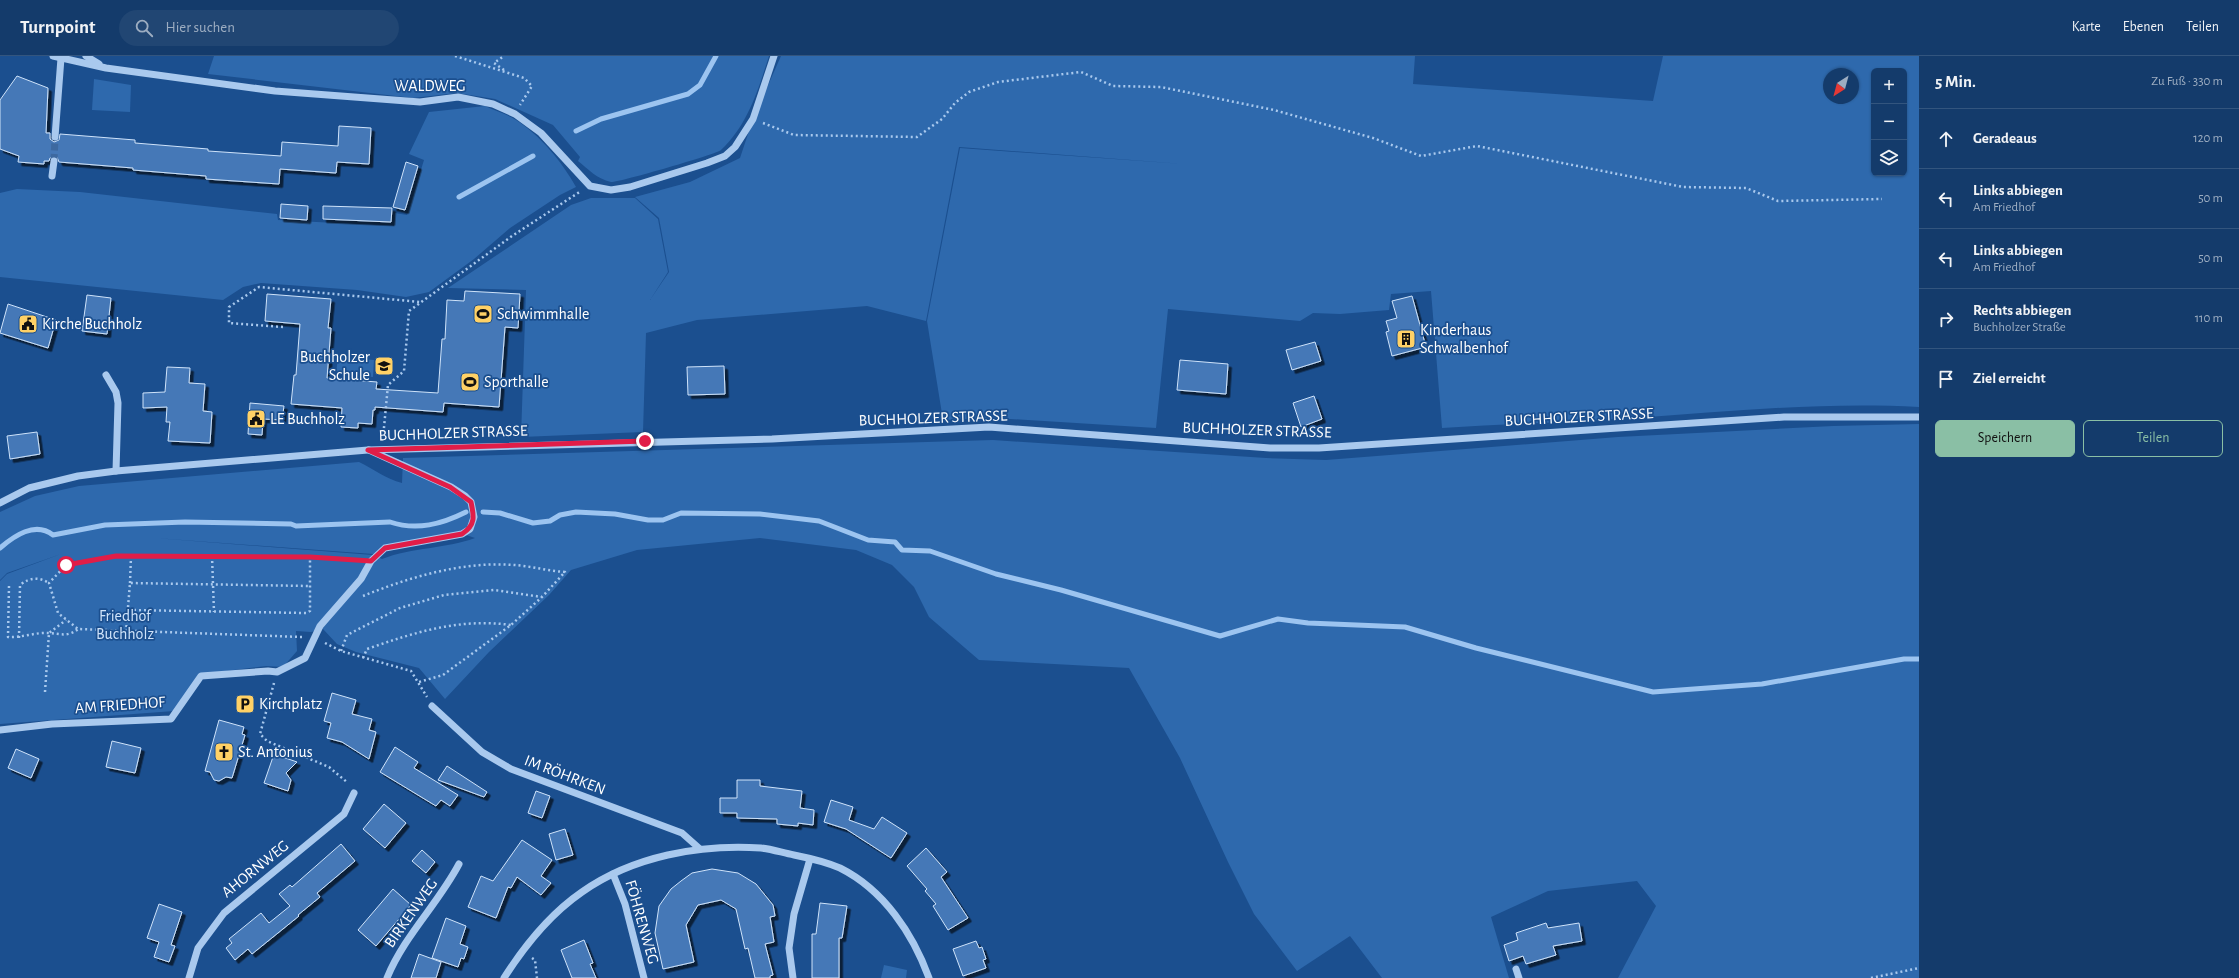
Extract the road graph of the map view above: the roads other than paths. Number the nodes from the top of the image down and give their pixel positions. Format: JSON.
{"nodes":[{"id":1,"x":53,"y":56,"type":"edge"},
{"id":2,"x":86,"y":56,"type":"edge"},
{"id":3,"x":774,"y":56,"type":"edge"},
{"id":4,"x":61,"y":58,"type":"junction"},
{"id":5,"x":106,"y":68,"type":"junction"},
{"id":6,"x":55,"y":137,"type":"tunnel mouth"},
{"id":7,"x":54,"y":161,"type":"tunnel mouth"},
{"id":8,"x":52,"y":176,"type":"dead end"},
{"id":9,"x":106,"y":375,"type":"dead end"},
{"id":10,"x":1919,"y":417,"type":"edge"},
{"id":11,"x":368,"y":450,"type":"junction"},
{"id":12,"x":116,"y":470,"type":"junction"},
{"id":13,"x":0,"y":503,"type":"edge"},
{"id":14,"x":432,"y":706,"type":"road end"},
{"id":15,"x":0,"y":730,"type":"edge"},
{"id":16,"x":354,"y":793,"type":"road end"},
{"id":17,"x":700,"y":850,"type":"junction"},
{"id":18,"x":810,"y":859,"type":"junction"},
{"id":19,"x":459,"y":864,"type":"dead end"},
{"id":20,"x":613,"y":874,"type":"junction"},
{"id":21,"x":1516,"y":969,"type":"dead end"},
{"id":22,"x":189,"y":978,"type":"edge"},
{"id":23,"x":388,"y":978,"type":"edge"},
{"id":24,"x":504,"y":978,"type":"edge"},
{"id":25,"x":644,"y":978,"type":"edge"},
{"id":26,"x":792,"y":978,"type":"edge"},
{"id":27,"x":929,"y":978,"type":"edge"},
{"id":28,"x":1519,"y":978,"type":"edge"}],
"edges":[{"from":1,"to":4,"type":"street","name":"WALDWEG"},
{"from":2,"to":5,"type":"street","name":"WALDWEG"},
{"from":3,"to":5,"type":"street","name":"WALDWEG"},
{"from":4,"to":5,"type":"street","name":"WALDWEG"},
{"from":4,"to":6,"type":"street"},
{"from":7,"to":8,"type":"street"},
{"from":9,"to":12,"type":"street"},
{"from":10,"to":11,"type":"street","name":"BUCHHOLZER STRASSE"},
{"from":11,"to":12,"type":"street","name":"BUCHHOLZER STRASSE"},
{"from":11,"to":15,"type":"street","name":"AM FRIEDHOF"},
{"from":12,"to":13,"type":"street","name":"BUCHHOLZER STRASSE"},
{"from":14,"to":17,"type":"street","name":"IM RÖHRKEN"},
{"from":16,"to":22,"type":"street","name":"AHORNWEG"},
{"from":17,"to":18,"type":"street"},
{"from":17,"to":20,"type":"street"},
{"from":18,"to":26,"type":"street"},
{"from":18,"to":27,"type":"street"},
{"from":19,"to":23,"type":"street","name":"BIRKENWEG"},
{"from":20,"to":24,"type":"street"},
{"from":20,"to":25,"type":"street","name":"FÖHRENWEG"},
{"from":21,"to":28,"type":"street"}]}
